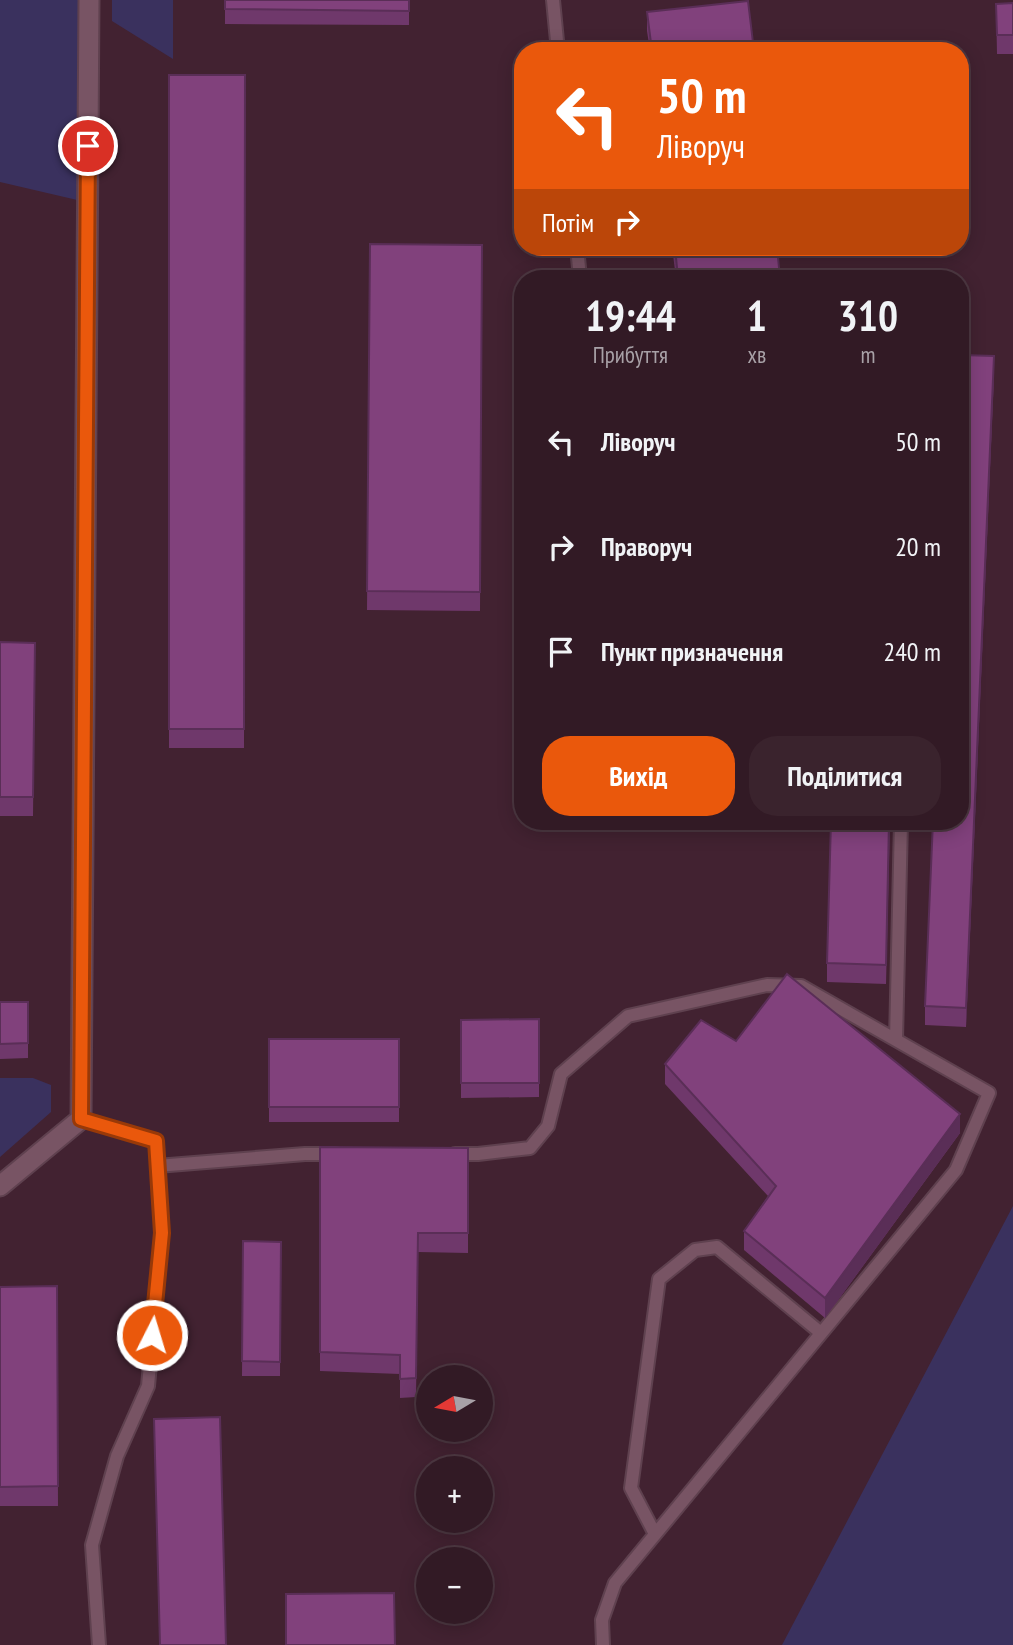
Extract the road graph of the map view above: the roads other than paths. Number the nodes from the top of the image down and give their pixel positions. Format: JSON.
{"nodes":[{"id":1,"x":89,"y":0,"type":"edge"},
{"id":2,"x":553,"y":0,"type":"edge"},
{"id":3,"x":557,"y":42,"type":"edge"},
{"id":4,"x":901,"y":830,"type":"edge"},
{"id":5,"x":896,"y":1040,"type":"junction"},
{"id":6,"x":81,"y":1119,"type":"junction"},
{"id":7,"x":345,"y":1154,"type":"edge"},
{"id":8,"x":438,"y":1154,"type":"edge"},
{"id":9,"x":157,"y":1166,"type":"junction"},
{"id":10,"x":0,"y":1186,"type":"edge"},
{"id":11,"x":821,"y":1333,"type":"junction"},
{"id":12,"x":655,"y":1534,"type":"junction"},
{"id":13,"x":99,"y":1645,"type":"edge"},
{"id":14,"x":603,"y":1645,"type":"edge"}],
"edges":[{"from":1,"to":6,"type":"street"},
{"from":2,"to":3,"type":"lane"},
{"from":4,"to":5,"type":"lane"},
{"from":5,"to":8,"type":"lane"},
{"from":5,"to":11,"type":"lane"},
{"from":6,"to":9,"type":"lane"},
{"from":6,"to":10,"type":"street"},
{"from":7,"to":9,"type":"lane"},
{"from":9,"to":13,"type":"lane"},
{"from":11,"to":12,"type":"lane"},
{"from":11,"to":12,"type":"lane"},
{"from":12,"to":14,"type":"lane"}]}
